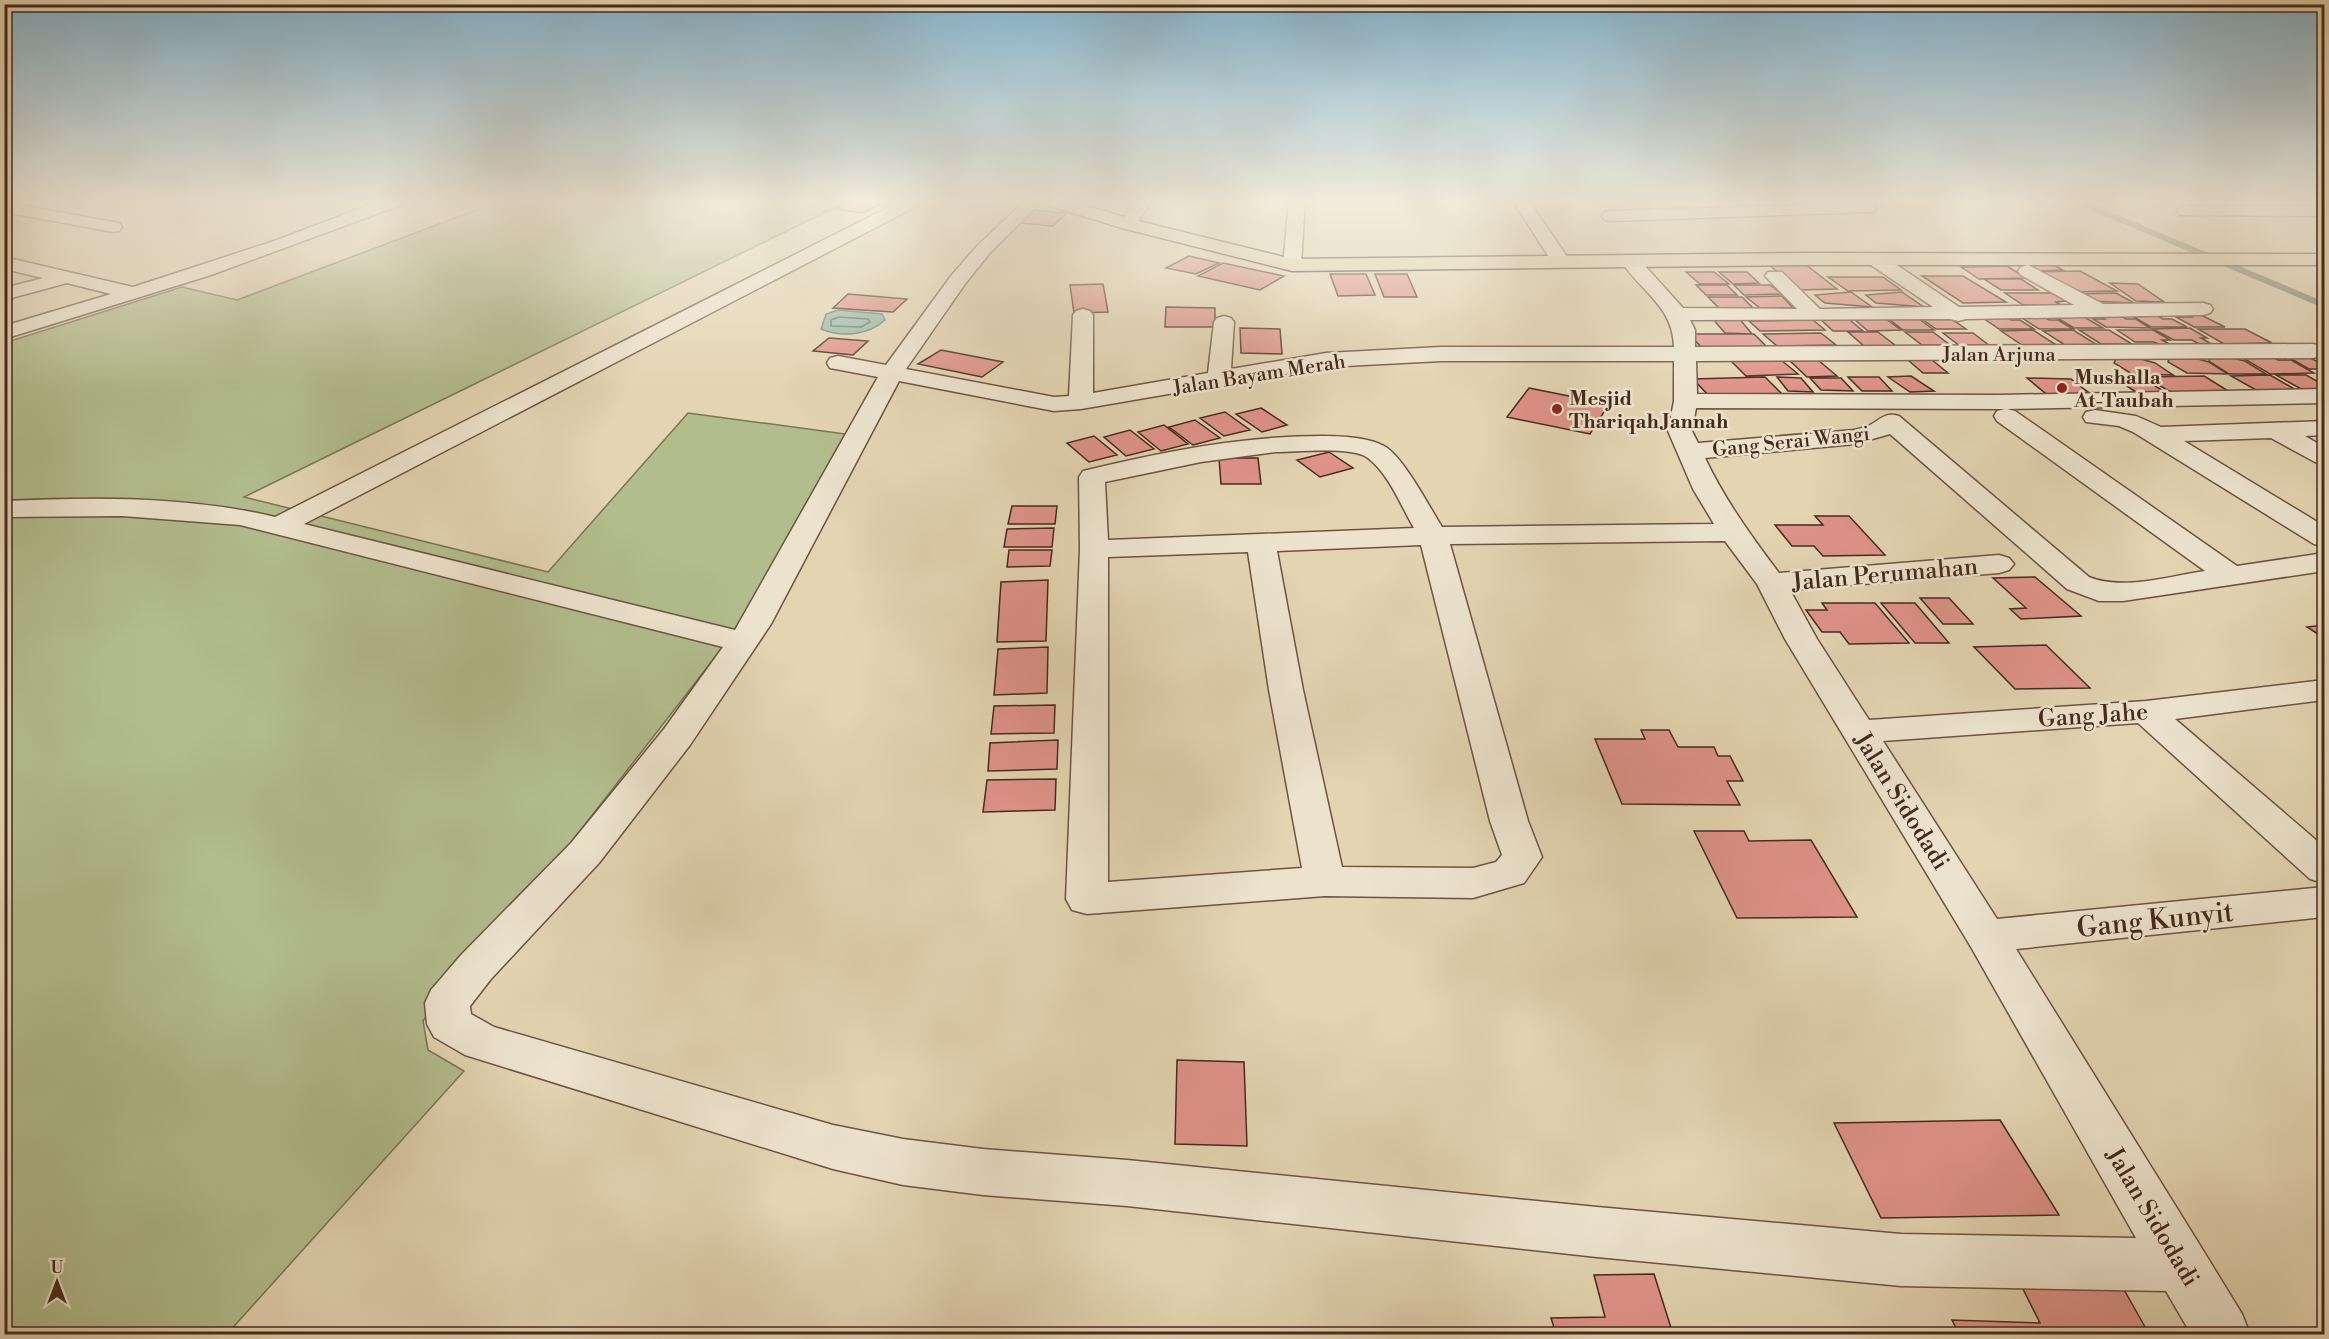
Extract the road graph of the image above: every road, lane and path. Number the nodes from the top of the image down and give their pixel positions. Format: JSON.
{"nodes":[{"id":1,"x":6,"y":263,"type":"edge"},
{"id":2,"x":222,"y":263,"type":"edge"},
{"id":3,"x":791,"y":263,"type":"edge"},
{"id":4,"x":971,"y":263,"type":"edge"},
{"id":5,"x":1338,"y":263,"type":"edge"},
{"id":6,"x":1641,"y":263,"type":"edge"},
{"id":7,"x":1882,"y":263,"type":"edge"},
{"id":8,"x":1292,"y":264,"type":"edge"},
{"id":9,"x":2028,"y":271,"type":"dead end"},
{"id":10,"x":1775,"y":276,"type":"dead end"},
{"id":11,"x":69,"y":277,"type":"junction"},
{"id":12,"x":135,"y":293,"type":"junction"},
{"id":13,"x":4,"y":294,"type":"edge"},
{"id":14,"x":2203,"y":309,"type":"dead end"},
{"id":15,"x":2099,"y":311,"type":"junction"},
{"id":16,"x":1954,"y":312,"type":"junction"},
{"id":17,"x":1677,"y":314,"type":"junction"},
{"id":18,"x":1083,"y":315,"type":"dead end"},
{"id":19,"x":1815,"y":315,"type":"junction"},
{"id":20,"x":1224,"y":322,"type":"dead end"},
{"id":21,"x":4,"y":333,"type":"edge"},
{"id":22,"x":2313,"y":351,"type":"dead end"},
{"id":23,"x":2015,"y":354,"type":"junction"},
{"id":24,"x":2060,"y":354,"type":"junction"},
{"id":25,"x":1686,"y":355,"type":"junction"},
{"id":26,"x":838,"y":363,"type":"dead end"},
{"id":27,"x":892,"y":373,"type":"junction"},
{"id":28,"x":1219,"y":378,"type":"junction"},
{"id":29,"x":2325,"y":396,"type":"edge"},
{"id":30,"x":1686,"y":401,"type":"junction"},
{"id":31,"x":2134,"y":401,"type":"junction"},
{"id":32,"x":1081,"y":402,"type":"junction"},
{"id":33,"x":2241,"y":410,"type":"dead end"},
{"id":34,"x":2006,"y":416,"type":"junction"},
{"id":35,"x":1890,"y":421,"type":"junction"},
{"id":36,"x":2325,"y":428,"type":"edge"},
{"id":37,"x":2276,"y":430,"type":"junction"},
{"id":38,"x":2156,"y":435,"type":"junction"},
{"id":39,"x":1688,"y":452,"type":"junction"},
{"id":40,"x":2325,"y":457,"type":"edge"},
{"id":41,"x":4,"y":509,"type":"edge"},
{"id":42,"x":280,"y":526,"type":"junction"},
{"id":43,"x":1733,"y":532,"type":"junction"},
{"id":44,"x":1433,"y":536,"type":"junction"},
{"id":45,"x":2325,"y":538,"type":"edge"},
{"id":46,"x":1261,"y":542,"type":"junction"},
{"id":47,"x":1094,"y":549,"type":"junction"},
{"id":48,"x":2325,"y":562,"type":"edge"},
{"id":49,"x":1999,"y":564,"type":"dead end"},
{"id":50,"x":2233,"y":577,"type":"junction"},
{"id":51,"x":1771,"y":583,"type":"junction"},
{"id":52,"x":743,"y":642,"type":"junction"},
{"id":53,"x":2325,"y":690,"type":"edge"},
{"id":54,"x":2146,"y":712,"type":"junction"},
{"id":55,"x":1860,"y":732,"type":"junction"},
{"id":56,"x":2322,"y":864,"type":"edge"},
{"id":57,"x":1325,"y":881,"type":"junction"},
{"id":58,"x":2325,"y":902,"type":"edge"},
{"id":59,"x":1986,"y":936,"type":"junction"},
{"id":60,"x":2182,"y":1265,"type":"junction"},
{"id":61,"x":2222,"y":1335,"type":"edge"}],
"edges":[{"from":1,"to":11,"type":"street"},
{"from":2,"to":12,"type":"street"},
{"from":3,"to":42,"type":"street"},
{"from":4,"to":27,"type":"street"},
{"from":5,"to":8,"type":"main road"},
{"from":6,"to":17,"type":"street","name":"Jalan Sidodadi"},
{"from":7,"to":16,"type":"street"},
{"from":9,"to":15,"type":"street"},
{"from":10,"to":19,"type":"street"},
{"from":11,"to":12,"type":"street"},
{"from":11,"to":13,"type":"street"},
{"from":12,"to":21,"type":"street"},
{"from":14,"to":15,"type":"street"},
{"from":15,"to":16,"type":"street"},
{"from":16,"to":19,"type":"street"},
{"from":16,"to":23,"type":"street"},
{"from":17,"to":19,"type":"street"},
{"from":17,"to":25,"type":"street","name":"Jalan Sidodadi"},
{"from":18,"to":32,"type":"street"},
{"from":20,"to":28,"type":"street"},
{"from":22,"to":24,"type":"street","name":"Jalan Arjuna"},
{"from":23,"to":24,"type":"street","name":"Jalan Arjuna"},
{"from":23,"to":25,"type":"street","name":"Jalan Arjuna"},
{"from":24,"to":31,"type":"street"},
{"from":25,"to":28,"type":"street","name":"Jalan Bayam Merah"},
{"from":25,"to":30,"type":"street","name":"Jalan Sidodadi"},
{"from":26,"to":27,"type":"street","name":"Jalan Bayam Merah"},
{"from":27,"to":32,"type":"street","name":"Jalan Bayam Merah"},
{"from":27,"to":52,"type":"street"},
{"from":28,"to":32,"type":"street","name":"Jalan Bayam Merah"},
{"from":29,"to":31,"type":"street"},
{"from":30,"to":31,"type":"street"},
{"from":30,"to":39,"type":"street","name":"Jalan Sidodadi"},
{"from":33,"to":37,"type":"street"},
{"from":34,"to":35,"type":"street"},
{"from":34,"to":38,"type":"street"},
{"from":34,"to":50,"type":"street"},
{"from":35,"to":39,"type":"street","name":"Gang Serai Wangi"},
{"from":35,"to":50,"type":"street"},
{"from":36,"to":37,"type":"street"},
{"from":37,"to":38,"type":"street"},
{"from":37,"to":40,"type":"street"},
{"from":38,"to":45,"type":"street"},
{"from":39,"to":43,"type":"street","name":"Jalan Sidodadi"},
{"from":41,"to":42,"type":"street"},
{"from":42,"to":52,"type":"street"},
{"from":43,"to":44,"type":"street"},
{"from":43,"to":51,"type":"street","name":"Jalan Sidodadi"},
{"from":44,"to":46,"type":"street"},
{"from":44,"to":47,"type":"street"},
{"from":44,"to":57,"type":"street"},
{"from":46,"to":47,"type":"street"},
{"from":46,"to":57,"type":"street"},
{"from":47,"to":57,"type":"street"},
{"from":48,"to":50,"type":"street"},
{"from":49,"to":51,"type":"street","name":"Jalan Perumahan"},
{"from":51,"to":55,"type":"street","name":"Jalan Sidodadi"},
{"from":52,"to":60,"type":"street"},
{"from":53,"to":54,"type":"street","name":"Gang Jahe"},
{"from":54,"to":55,"type":"street","name":"Gang Jahe"},
{"from":54,"to":56,"type":"street"},
{"from":55,"to":59,"type":"street","name":"Jalan Sidodadi"},
{"from":58,"to":59,"type":"street","name":"Gang Kunyit"},
{"from":59,"to":60,"type":"street","name":"Jalan Sidodadi"},
{"from":60,"to":61,"type":"street","name":"Jalan Sidodadi"}]}
